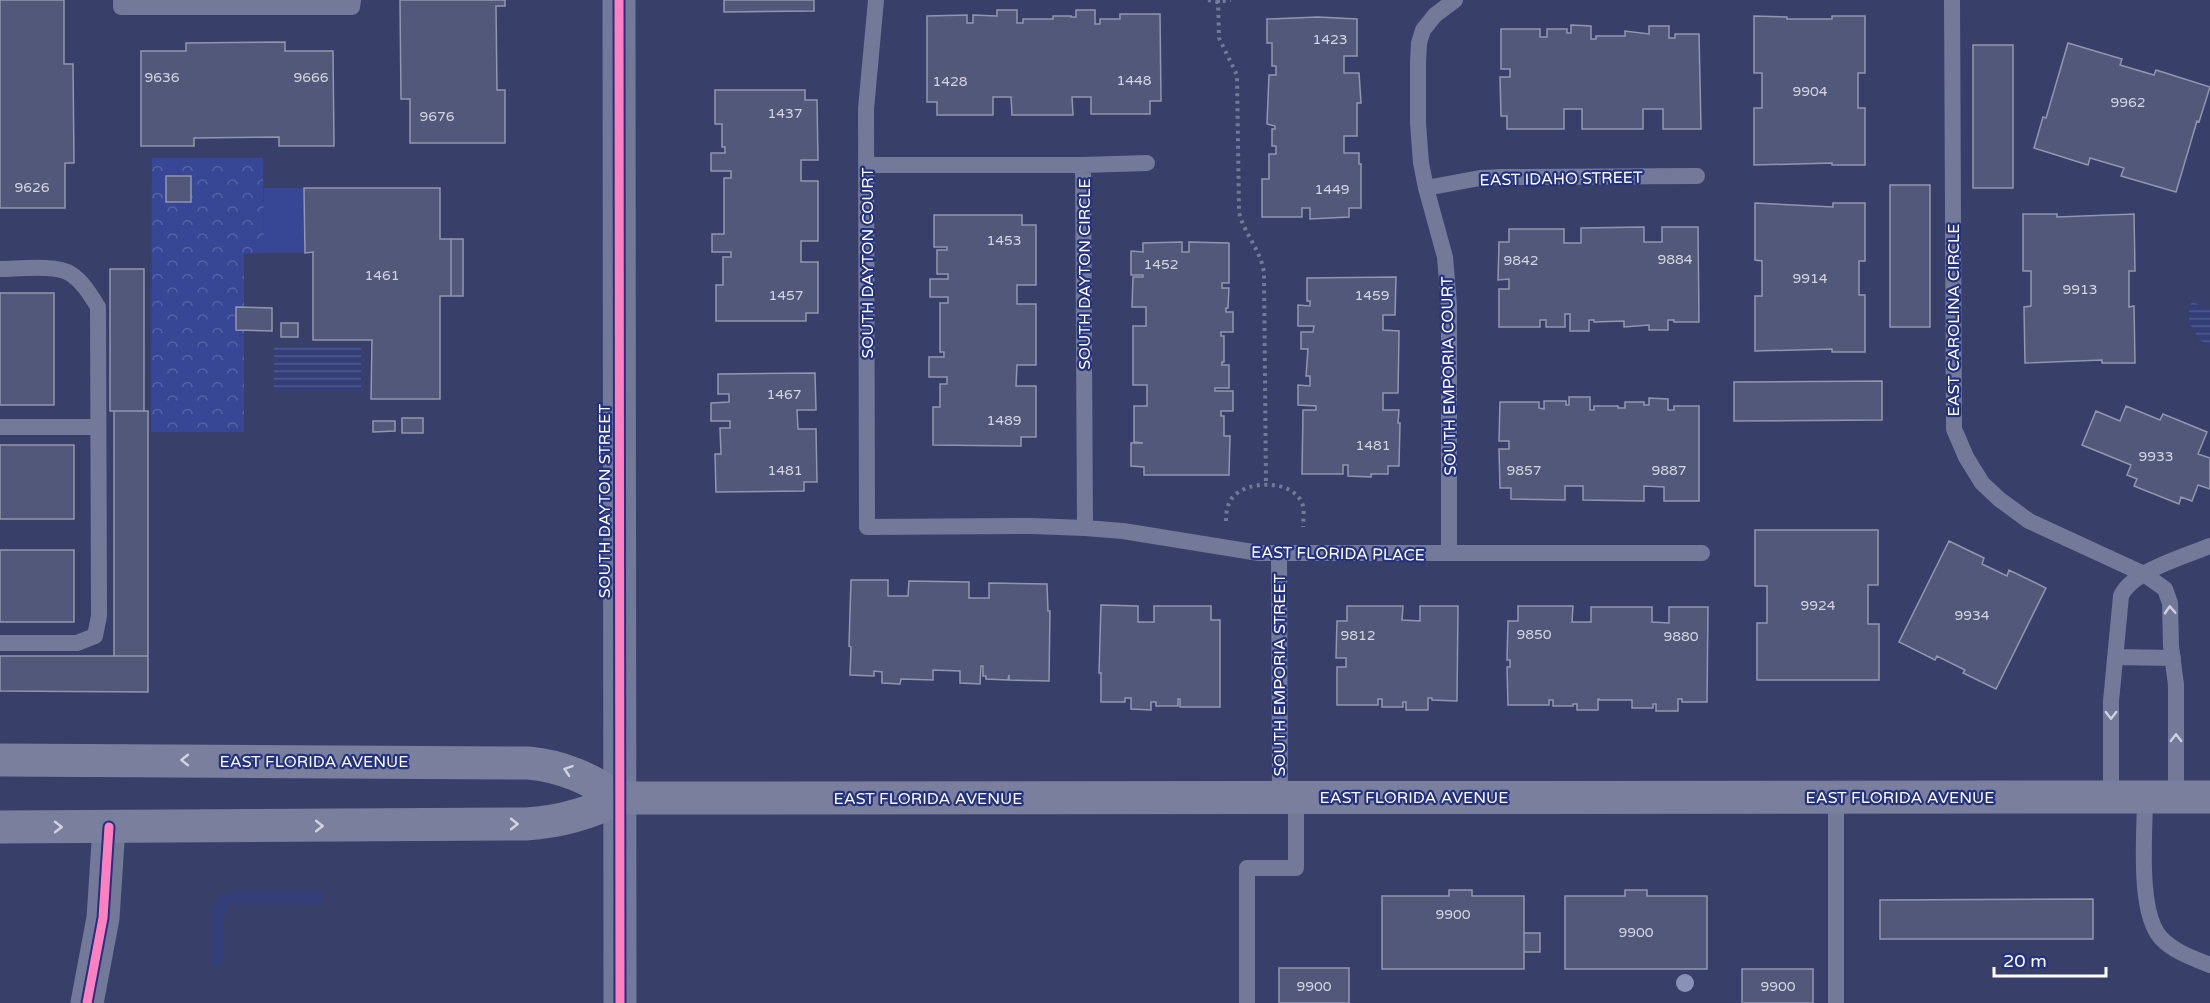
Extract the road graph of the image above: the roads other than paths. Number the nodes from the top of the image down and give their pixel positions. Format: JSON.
{"nodes":[{"id":1,"x":121,"y":0,"type":"edge"},
{"id":2,"x":352,"y":0,"type":"edge"},
{"id":3,"x":620,"y":0,"type":"edge"},
{"id":4,"x":876,"y":0,"type":"edge"},
{"id":5,"x":1455,"y":0,"type":"edge"},
{"id":6,"x":1952,"y":0,"type":"edge"},
{"id":7,"x":1147,"y":163,"type":"dead end"},
{"id":8,"x":867,"y":165,"type":"junction"},
{"id":9,"x":1083,"y":165,"type":"junction"},
{"id":10,"x":1696,"y":176,"type":"dead end"},
{"id":11,"x":1426,"y":188,"type":"junction"},
{"id":12,"x":0,"y":268,"type":"edge"},
{"id":13,"x":0,"y":427,"type":"edge"},
{"id":14,"x":98,"y":427,"type":"junction"},
{"id":15,"x":867,"y":527,"type":"joint"},
{"id":16,"x":1085,"y":528,"type":"junction"},
{"id":17,"x":2210,"y":546,"type":"edge"},
{"id":18,"x":1449,"y":553,"type":"junction"},
{"id":19,"x":1702,"y":553,"type":"dead end"},
{"id":20,"x":1279,"y":554,"type":"junction"},
{"id":21,"x":2144,"y":573,"type":"junction"},
{"id":22,"x":0,"y":643,"type":"edge"},
{"id":23,"x":2115,"y":657,"type":"junction"},
{"id":24,"x":2173,"y":658,"type":"junction"},
{"id":25,"x":0,"y":759,"type":"edge"},
{"id":26,"x":1288,"y":796,"type":"junction"},
{"id":27,"x":1836,"y":796,"type":"junction"},
{"id":28,"x":2111,"y":796,"type":"junction"},
{"id":29,"x":2160,"y":796,"type":"junction"},
{"id":30,"x":2210,"y":797,"type":"edge"},
{"id":31,"x":619,"y":798,"type":"junction"},
{"id":32,"x":0,"y":827,"type":"edge"},
{"id":33,"x":109,"y":827,"type":"junction"},
{"id":34,"x":2210,"y":965,"type":"edge"},
{"id":35,"x":87,"y":1003,"type":"edge"},
{"id":36,"x":620,"y":1003,"type":"edge"},
{"id":37,"x":1247,"y":1003,"type":"edge"},
{"id":38,"x":1836,"y":1003,"type":"edge"}],
"edges":[{"from":1,"to":2,"type":"lane"},
{"from":3,"to":31,"type":"street","name":"SOUTH DAYTON STREET"},
{"from":4,"to":8,"type":"lane","name":"SOUTH DAYTON COURT"},
{"from":5,"to":11,"type":"lane","name":"SOUTH EMPORIA COURT"},
{"from":6,"to":21,"type":"lane","name":"EAST CAROLINA CIRCLE"},
{"from":7,"to":9,"type":"lane"},
{"from":8,"to":9,"type":"lane","name":"SOUTH DAYTON CIRCLE"},
{"from":8,"to":15,"type":"lane","name":"SOUTH DAYTON COURT"},
{"from":9,"to":16,"type":"lane","name":"SOUTH DAYTON CIRCLE"},
{"from":10,"to":11,"type":"lane","name":"EAST IDAHO STREET"},
{"from":11,"to":18,"type":"lane","name":"SOUTH EMPORIA COURT"},
{"from":12,"to":14,"type":"lane"},
{"from":13,"to":14,"type":"lane"},
{"from":14,"to":22,"type":"lane"},
{"from":15,"to":16,"type":"lane","name":"EAST FLORIDA PLACE"},
{"from":16,"to":20,"type":"lane","name":"EAST FLORIDA PLACE"},
{"from":17,"to":21,"type":"lane"},
{"from":18,"to":19,"type":"lane","name":"EAST FLORIDA PLACE"},
{"from":18,"to":20,"type":"lane","name":"EAST FLORIDA PLACE"},
{"from":20,"to":26,"type":"lane","name":"SOUTH EMPORIA STREET"},
{"from":21,"to":23,"type":"lane"},
{"from":24,"to":21,"type":"lane","name":"EAST CAROLINA CIRCLE","one_way":true},
{"from":23,"to":24,"type":"lane"},
{"from":23,"to":28,"type":"lane","one_way":true},
{"from":29,"to":24,"type":"lane","name":"EAST CAROLINA CIRCLE","one_way":true},
{"from":31,"to":25,"type":"main road","name":"EAST FLORIDA AVENUE","one_way":true},
{"from":26,"to":27,"type":"main road","name":"EAST FLORIDA AVENUE"},
{"from":26,"to":31,"type":"main road","name":"EAST FLORIDA AVENUE"},
{"from":26,"to":37,"type":"lane","name":"SOUTH EMPORIA STREET"},
{"from":27,"to":28,"type":"main road","name":"EAST FLORIDA AVENUE"},
{"from":27,"to":38,"type":"lane"},
{"from":28,"to":29,"type":"main road","name":"EAST FLORIDA AVENUE"},
{"from":29,"to":30,"type":"main road","name":"EAST FLORIDA AVENUE"},
{"from":29,"to":34,"type":"lane","name":"EAST CAROLINA CIRCLE"},
{"from":33,"to":31,"type":"main road","name":"EAST FLORIDA AVENUE","one_way":true},
{"from":31,"to":36,"type":"street","name":"SOUTH DAYTON STREET"},
{"from":32,"to":33,"type":"main road","name":"EAST FLORIDA AVENUE","one_way":true},
{"from":33,"to":35,"type":"street"}]}
